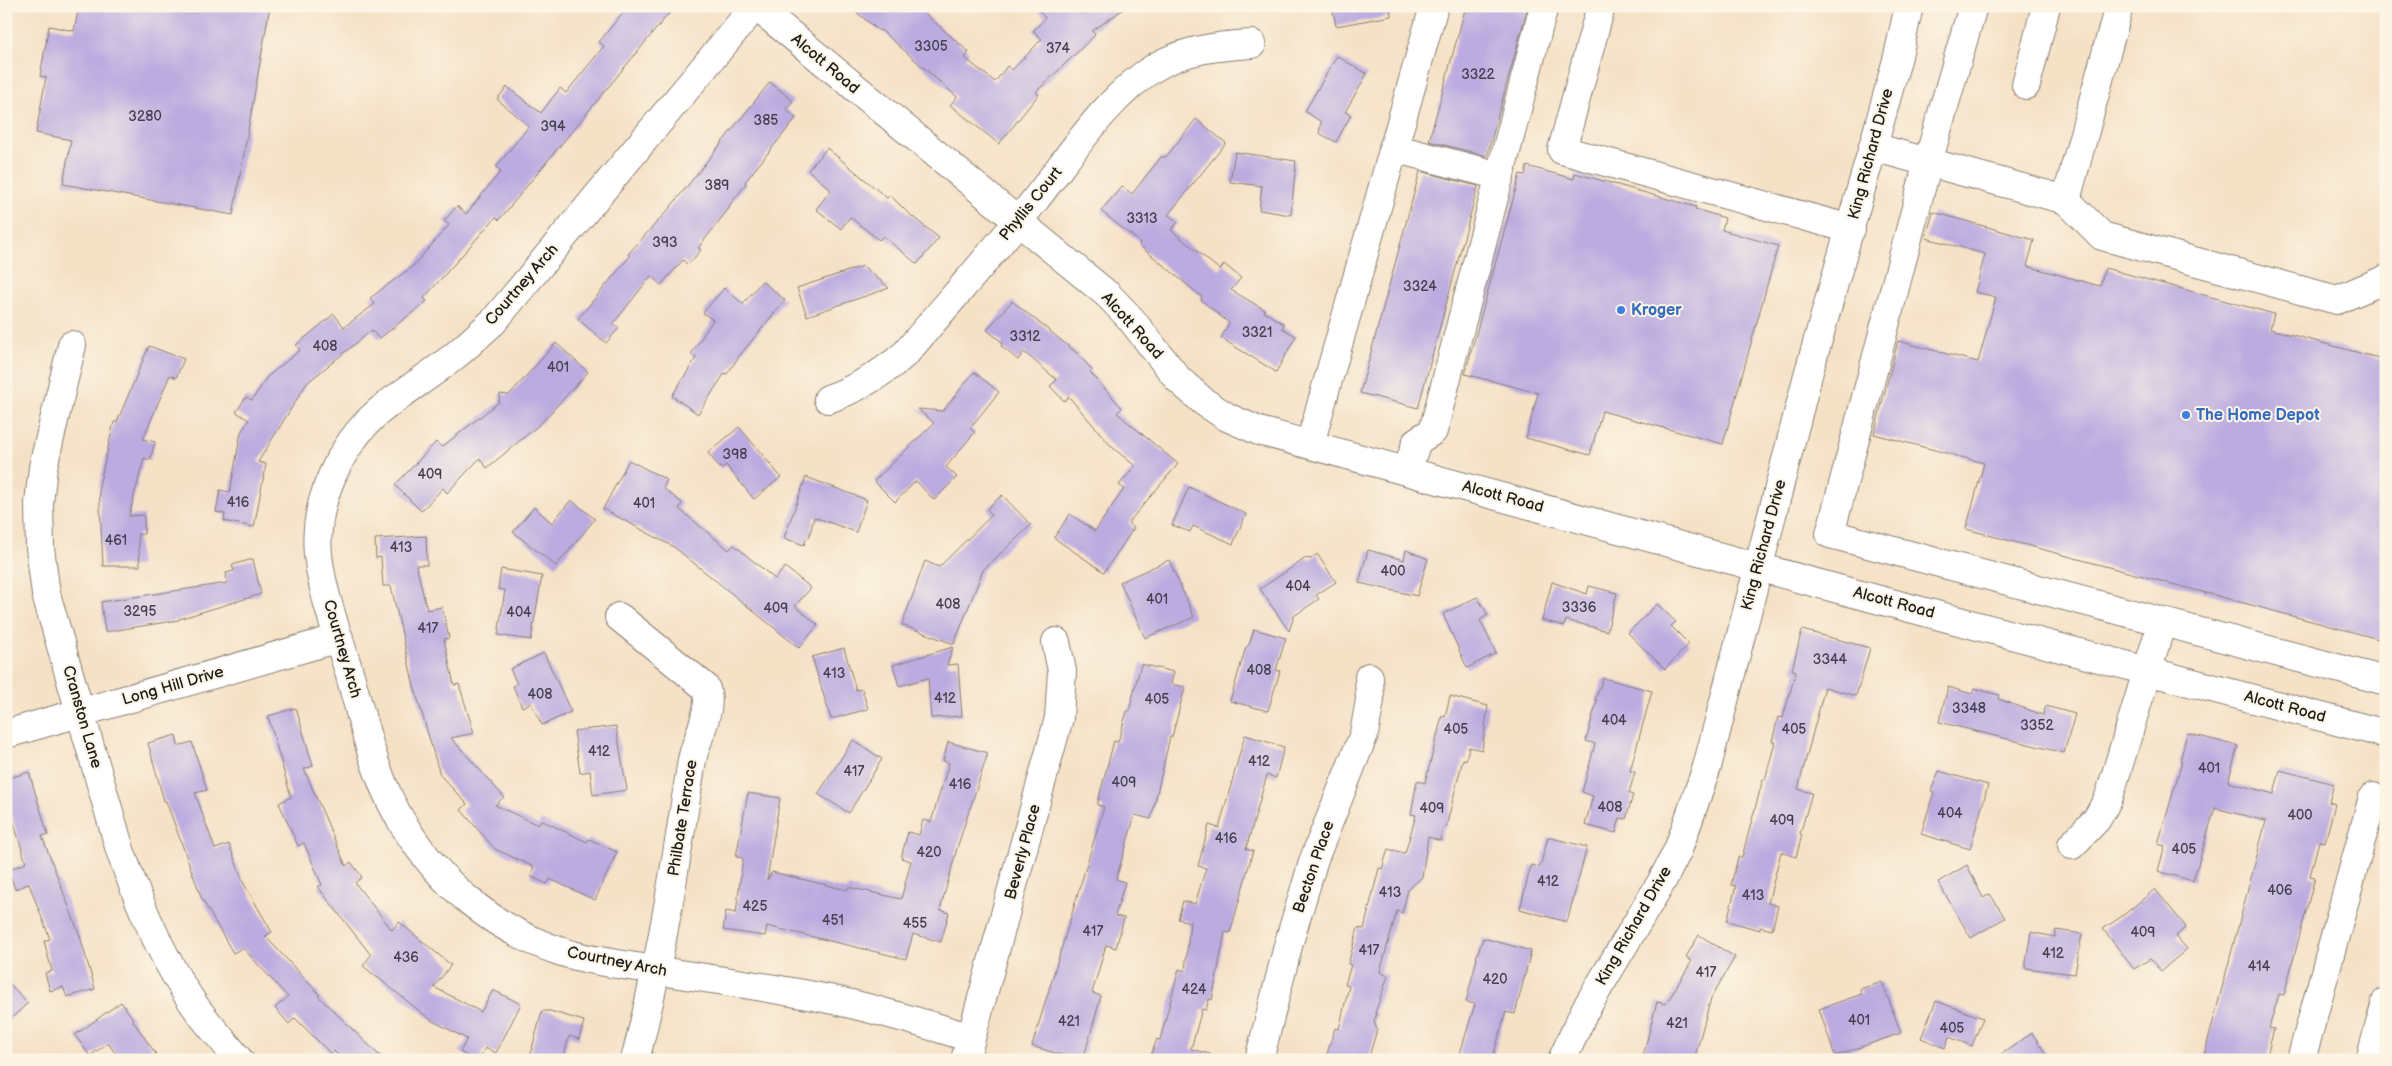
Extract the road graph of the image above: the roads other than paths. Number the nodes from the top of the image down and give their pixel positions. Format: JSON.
{"nodes":[{"id":1,"x":756,"y":6,"type":"edge"},
{"id":2,"x":1434,"y":6,"type":"edge"},
{"id":3,"x":1544,"y":6,"type":"edge"},
{"id":4,"x":1601,"y":6,"type":"edge"},
{"id":5,"x":1909,"y":6,"type":"edge"},
{"id":6,"x":1973,"y":6,"type":"edge"},
{"id":7,"x":2046,"y":6,"type":"edge"},
{"id":8,"x":2119,"y":6,"type":"edge"},
{"id":9,"x":1252,"y":44,"type":"dead end"},
{"id":10,"x":2026,"y":85,"type":"dead end"},
{"id":11,"x":1873,"y":147,"type":"junction"},
{"id":12,"x":1393,"y":148,"type":"junction"},
{"id":13,"x":1928,"y":162,"type":"junction"},
{"id":14,"x":1500,"y":176,"type":"junction"},
{"id":15,"x":2066,"y":200,"type":"junction"},
{"id":16,"x":1016,"y":222,"type":"junction"},
{"id":17,"x":1851,"y":229,"type":"junction"},
{"id":18,"x":2386,"y":278,"type":"edge"},
{"id":19,"x":72,"y":345,"type":"dead end"},
{"id":20,"x":828,"y":399,"type":"dead end"},
{"id":21,"x":1310,"y":444,"type":"junction"},
{"id":22,"x":1407,"y":471,"type":"junction"},
{"id":23,"x":1759,"y":566,"type":"junction"},
{"id":24,"x":619,"y":617,"type":"dead end"},
{"id":25,"x":2162,"y":622,"type":"junction"},
{"id":26,"x":339,"y":638,"type":"junction"},
{"id":27,"x":1056,"y":642,"type":"dead end"},
{"id":28,"x":2147,"y":670,"type":"junction"},
{"id":29,"x":1369,"y":677,"type":"dead end"},
{"id":30,"x":2386,"y":681,"type":"edge"},
{"id":31,"x":81,"y":713,"type":"junction"},
{"id":32,"x":6,"y":734,"type":"edge"},
{"id":33,"x":2386,"y":734,"type":"edge"},
{"id":34,"x":2373,"y":797,"type":"dead end"},
{"id":35,"x":2072,"y":845,"type":"dead end"},
{"id":36,"x":657,"y":970,"type":"junction"},
{"id":37,"x":2386,"y":1002,"type":"edge"},
{"id":38,"x":968,"y":1049,"type":"edge"},
{"id":39,"x":239,"y":1060,"type":"edge"},
{"id":40,"x":635,"y":1060,"type":"edge"},
{"id":41,"x":1259,"y":1060,"type":"edge"},
{"id":42,"x":1562,"y":1060,"type":"edge"},
{"id":43,"x":2301,"y":1060,"type":"edge"},
{"id":44,"x":2370,"y":1060,"type":"edge"}],
"edges":[{"from":1,"to":16,"type":"street","name":"Alcott Road"},
{"from":1,"to":26,"type":"street","name":"Courtney Arch"},
{"from":2,"to":12,"type":"street"},
{"from":3,"to":14,"type":"street"},
{"from":4,"to":17,"type":"street"},
{"from":5,"to":11,"type":"street","name":"King Richard Drive"},
{"from":6,"to":13,"type":"street"},
{"from":7,"to":10,"type":"street"},
{"from":8,"to":15,"type":"street"},
{"from":9,"to":16,"type":"street","name":"Phyllis Court"},
{"from":11,"to":13,"type":"street"},
{"from":11,"to":17,"type":"street","name":"King Richard Drive"},
{"from":12,"to":14,"type":"street"},
{"from":12,"to":21,"type":"street"},
{"from":13,"to":15,"type":"street"},
{"from":13,"to":25,"type":"street"},
{"from":14,"to":22,"type":"street"},
{"from":15,"to":18,"type":"street"},
{"from":16,"to":20,"type":"street","name":"Phyllis Court"},
{"from":16,"to":21,"type":"street","name":"Alcott Road"},
{"from":17,"to":23,"type":"street","name":"King Richard Drive"},
{"from":19,"to":31,"type":"street","name":"Cranston Lane"},
{"from":21,"to":22,"type":"street","name":"Alcott Road"},
{"from":22,"to":23,"type":"street","name":"Alcott Road"},
{"from":23,"to":28,"type":"street","name":"Alcott Road"},
{"from":23,"to":42,"type":"street","name":"King Richard Drive"},
{"from":24,"to":36,"type":"street","name":"Philbate Terrace"},
{"from":25,"to":28,"type":"street"},
{"from":25,"to":30,"type":"street"},
{"from":26,"to":31,"type":"street","name":"Long Hill Drive"},
{"from":26,"to":36,"type":"street","name":"Courtney Arch"},
{"from":27,"to":38,"type":"street","name":"Beverly Place"},
{"from":28,"to":33,"type":"street","name":"Alcott Road"},
{"from":28,"to":35,"type":"street"},
{"from":29,"to":41,"type":"street","name":"Becton Place"},
{"from":31,"to":32,"type":"street","name":"Long Hill Drive"},
{"from":31,"to":39,"type":"street","name":"Cranston Lane"},
{"from":34,"to":43,"type":"street"},
{"from":36,"to":38,"type":"street","name":"Courtney Arch"},
{"from":36,"to":40,"type":"street","name":"Philbate Terrace"},
{"from":37,"to":44,"type":"street"}]}
